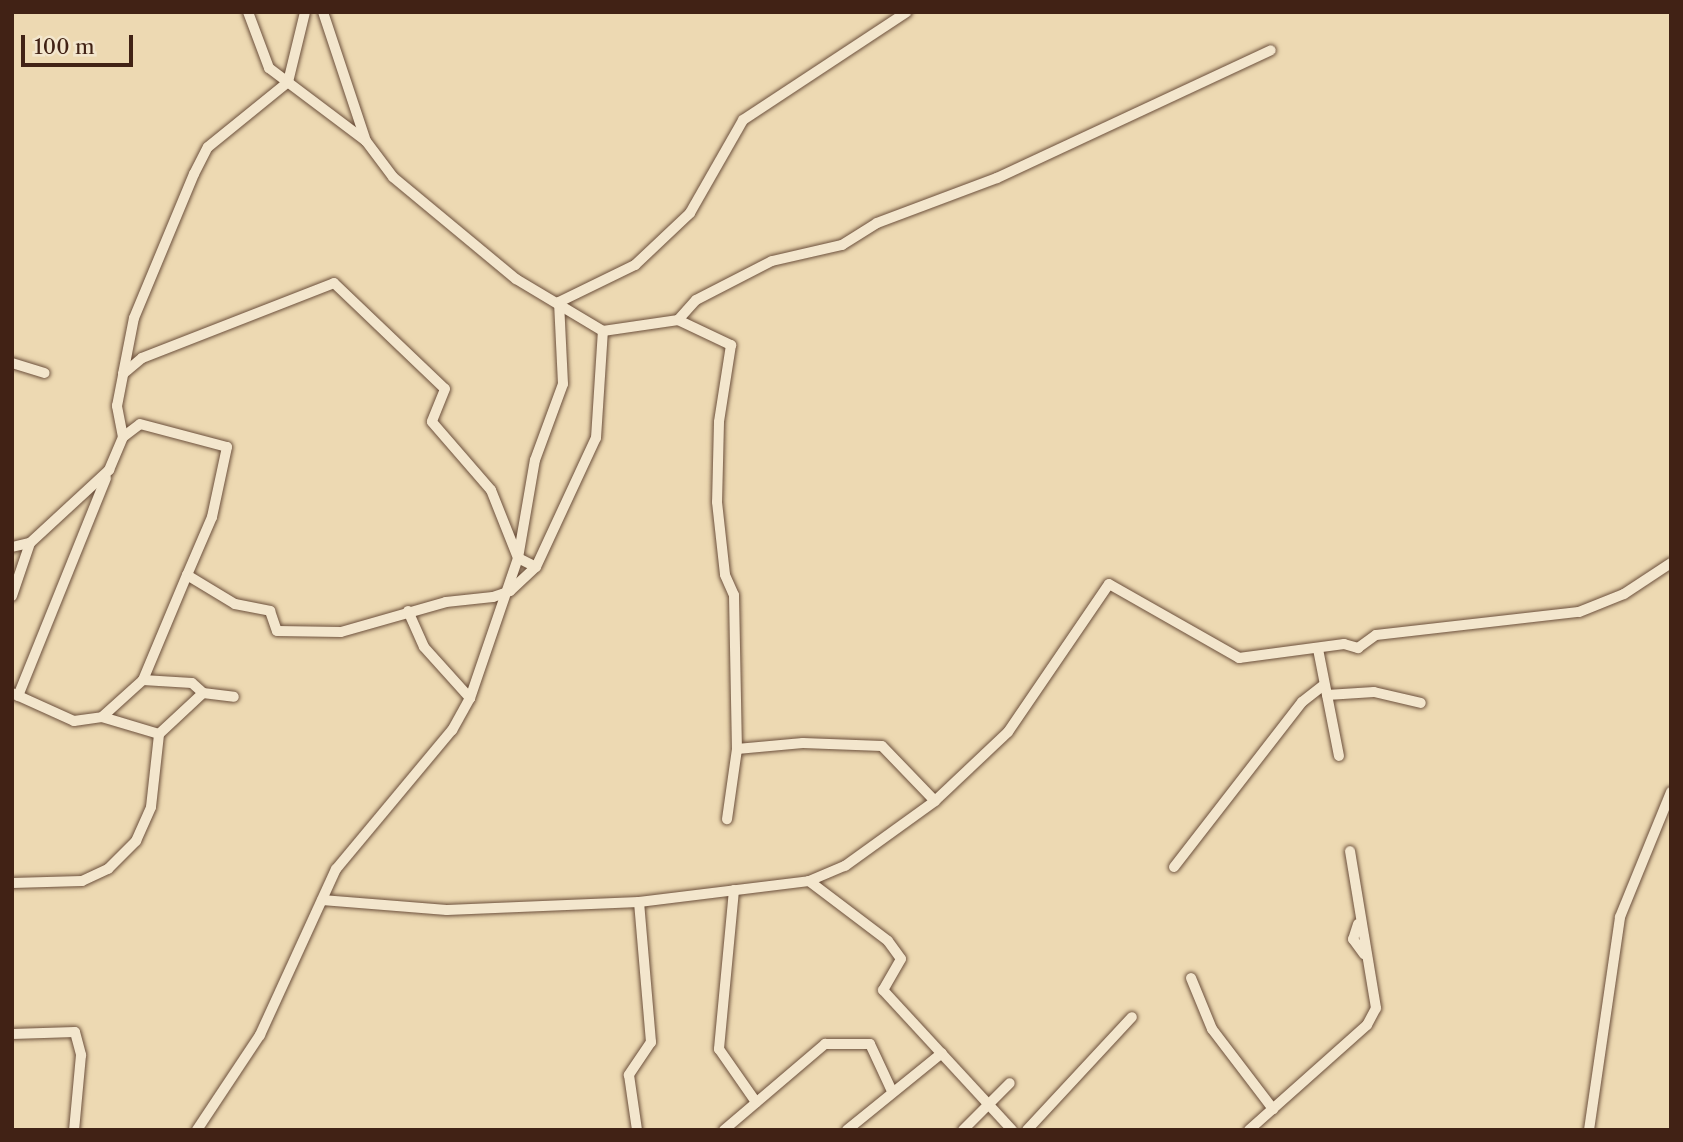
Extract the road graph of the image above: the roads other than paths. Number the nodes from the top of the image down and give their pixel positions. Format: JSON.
{"nodes":[{"id":1,"x":248,"y":12,"type":"edge"},
{"id":2,"x":305,"y":12,"type":"edge"},
{"id":3,"x":323,"y":12,"type":"edge"},
{"id":4,"x":907,"y":12,"type":"edge"},
{"id":5,"x":1271,"y":50,"type":"dead end"},
{"id":6,"x":288,"y":82,"type":"junction"},
{"id":7,"x":366,"y":141,"type":"junction"},
{"id":8,"x":559,"y":302,"type":"junction"},
{"id":9,"x":678,"y":320,"type":"junction"},
{"id":10,"x":603,"y":331,"type":"junction"},
{"id":11,"x":12,"y":363,"type":"edge"},
{"id":12,"x":44,"y":373,"type":"dead end"},
{"id":13,"x":123,"y":374,"type":"junction"},
{"id":14,"x":123,"y":438,"type":"junction"},
{"id":15,"x":109,"y":470,"type":"junction"},
{"id":16,"x":30,"y":543,"type":"junction"},
{"id":17,"x":12,"y":547,"type":"edge"},
{"id":18,"x":518,"y":558,"type":"junction"},
{"id":19,"x":1671,"y":563,"type":"edge"},
{"id":20,"x":536,"y":567,"type":"junction"},
{"id":21,"x":187,"y":575,"type":"junction"},
{"id":22,"x":510,"y":591,"type":"junction"},
{"id":23,"x":12,"y":596,"type":"edge"},
{"id":24,"x":408,"y":611,"type":"junction"},
{"id":25,"x":1318,"y":649,"type":"junction"},
{"id":26,"x":143,"y":680,"type":"junction"},
{"id":27,"x":1326,"y":690,"type":"junction"},
{"id":28,"x":203,"y":693,"type":"junction"},
{"id":29,"x":15,"y":694,"type":"edge"},
{"id":30,"x":234,"y":697,"type":"dead end"},
{"id":31,"x":470,"y":698,"type":"junction"},
{"id":32,"x":1421,"y":703,"type":"dead end"},
{"id":33,"x":102,"y":717,"type":"junction"},
{"id":34,"x":159,"y":734,"type":"junction"},
{"id":35,"x":737,"y":749,"type":"junction"},
{"id":36,"x":1339,"y":756,"type":"dead end"},
{"id":37,"x":1671,"y":792,"type":"edge"},
{"id":38,"x":936,"y":802,"type":"junction"},
{"id":39,"x":727,"y":819,"type":"dead end"},
{"id":40,"x":1350,"y":851,"type":"dead end"},
{"id":41,"x":1174,"y":867,"type":"dead end"},
{"id":42,"x":809,"y":881,"type":"junction"},
{"id":43,"x":12,"y":883,"type":"edge"},
{"id":44,"x":734,"y":890,"type":"junction"},
{"id":45,"x":322,"y":900,"type":"junction"},
{"id":46,"x":639,"y":902,"type":"junction"},
{"id":47,"x":1191,"y":978,"type":"dead end"},
{"id":48,"x":1132,"y":1017,"type":"dead end"},
{"id":49,"x":12,"y":1034,"type":"edge"},
{"id":50,"x":942,"y":1053,"type":"junction"},
{"id":51,"x":1010,"y":1083,"type":"dead end"},
{"id":52,"x":891,"y":1089,"type":"junction"},
{"id":53,"x":756,"y":1102,"type":"junction"},
{"id":54,"x":988,"y":1107,"type":"junction"},
{"id":55,"x":1273,"y":1109,"type":"junction"},
{"id":56,"x":634,"y":1129,"type":"edge"},
{"id":57,"x":74,"y":1130,"type":"edge"},
{"id":58,"x":197,"y":1130,"type":"edge"},
{"id":59,"x":724,"y":1130,"type":"edge"},
{"id":60,"x":847,"y":1130,"type":"edge"},
{"id":61,"x":963,"y":1130,"type":"edge"},
{"id":62,"x":1012,"y":1130,"type":"edge"},
{"id":63,"x":1027,"y":1130,"type":"edge"},
{"id":64,"x":1249,"y":1130,"type":"edge"},
{"id":65,"x":1589,"y":1130,"type":"edge"}],
"edges":[{"from":1,"to":6,"type":"street"},
{"from":2,"to":6,"type":"street"},
{"from":3,"to":7,"type":"street"},
{"from":4,"to":8,"type":"street"},
{"from":5,"to":9,"type":"street"},
{"from":6,"to":7,"type":"street"},
{"from":6,"to":13,"type":"street"},
{"from":7,"to":8,"type":"street"},
{"from":8,"to":10,"type":"street"},
{"from":8,"to":18,"type":"street"},
{"from":9,"to":10,"type":"street"},
{"from":9,"to":35,"type":"street"},
{"from":10,"to":20,"type":"street"},
{"from":11,"to":12,"type":"street"},
{"from":13,"to":14,"type":"street"},
{"from":13,"to":18,"type":"street"},
{"from":14,"to":15,"type":"street"},
{"from":14,"to":21,"type":"street"},
{"from":15,"to":16,"type":"street"},
{"from":15,"to":29,"type":"street"},
{"from":16,"to":17,"type":"street"},
{"from":16,"to":23,"type":"street"},
{"from":18,"to":20,"type":"street"},
{"from":18,"to":22,"type":"street"},
{"from":19,"to":25,"type":"street"},
{"from":20,"to":22,"type":"street"},
{"from":21,"to":24,"type":"street"},
{"from":21,"to":26,"type":"street"},
{"from":22,"to":24,"type":"street"},
{"from":22,"to":31,"type":"street"},
{"from":24,"to":31,"type":"street"},
{"from":25,"to":27,"type":"street"},
{"from":25,"to":38,"type":"street"},
{"from":26,"to":28,"type":"street"},
{"from":26,"to":33,"type":"street"},
{"from":27,"to":32,"type":"street"},
{"from":27,"to":36,"type":"street"},
{"from":27,"to":41,"type":"street"},
{"from":28,"to":30,"type":"street"},
{"from":28,"to":34,"type":"street"},
{"from":29,"to":33,"type":"street"},
{"from":31,"to":45,"type":"street"},
{"from":33,"to":34,"type":"street"},
{"from":34,"to":43,"type":"street"},
{"from":35,"to":38,"type":"street"},
{"from":35,"to":39,"type":"street"},
{"from":37,"to":65,"type":"street"},
{"from":38,"to":42,"type":"street"},
{"from":40,"to":55,"type":"street"},
{"from":42,"to":44,"type":"street"},
{"from":42,"to":50,"type":"street"},
{"from":44,"to":46,"type":"street"},
{"from":44,"to":53,"type":"street"},
{"from":45,"to":46,"type":"street"},
{"from":45,"to":58,"type":"street"},
{"from":46,"to":56,"type":"street"},
{"from":47,"to":55,"type":"street"},
{"from":48,"to":63,"type":"street"},
{"from":49,"to":57,"type":"street"},
{"from":50,"to":52,"type":"street"},
{"from":50,"to":54,"type":"street"},
{"from":51,"to":54,"type":"street"},
{"from":52,"to":53,"type":"street"},
{"from":52,"to":60,"type":"street"},
{"from":53,"to":59,"type":"street"},
{"from":54,"to":61,"type":"street"},
{"from":54,"to":62,"type":"street"},
{"from":55,"to":64,"type":"street"}]}
